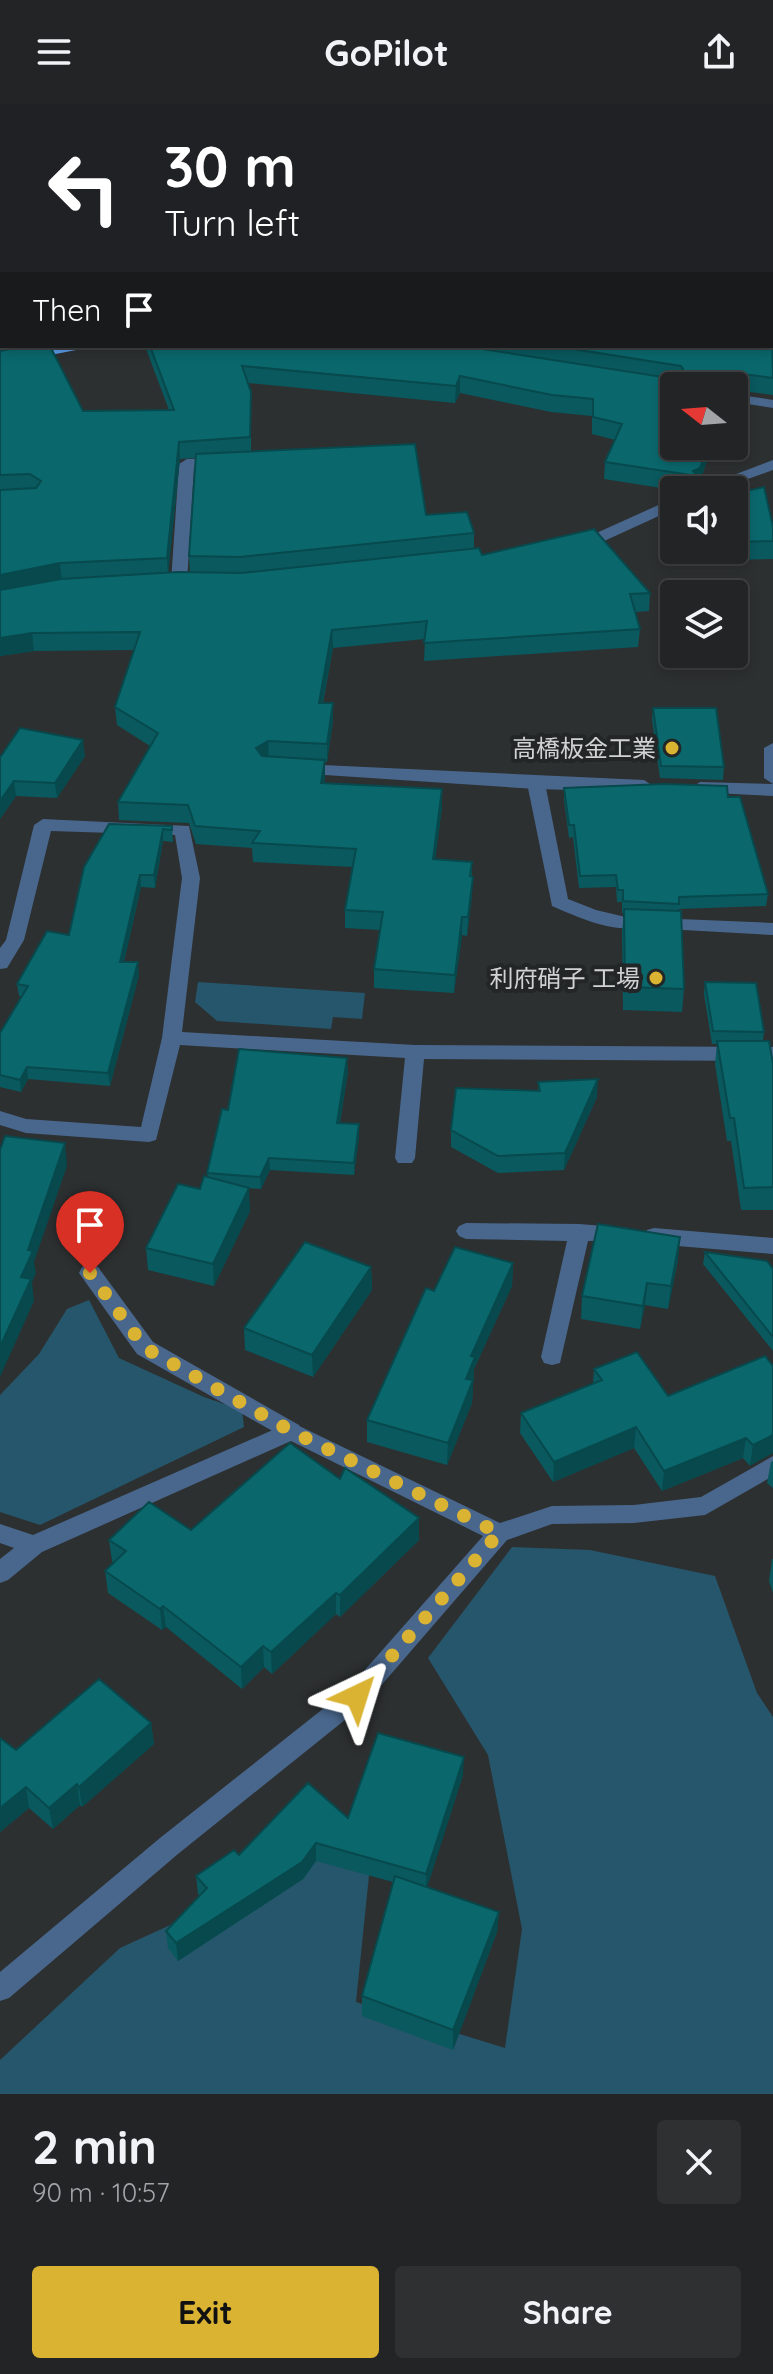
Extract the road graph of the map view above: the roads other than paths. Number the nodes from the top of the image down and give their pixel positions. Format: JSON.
{"nodes":[{"id":1,"x":66,"y":348,"type":"edge"},
{"id":2,"x":0,"y":361,"type":"edge"},
{"id":3,"x":748,"y":400,"type":"edge"},
{"id":4,"x":773,"y":404,"type":"edge"},
{"id":5,"x":234,"y":462,"type":"edge"},
{"id":6,"x":773,"y":465,"type":"edge"},
{"id":7,"x":742,"y":476,"type":"edge"},
{"id":8,"x":660,"y":509,"type":"edge"},
{"id":9,"x":552,"y":548,"type":"edge"},
{"id":10,"x":179,"y":582,"type":"edge"},
{"id":11,"x":773,"y":748,"type":"edge"},
{"id":12,"x":285,"y":768,"type":"edge"},
{"id":13,"x":773,"y":778,"type":"edge"},
{"id":14,"x":536,"y":783,"type":"junction"},
{"id":15,"x":773,"y":790,"type":"edge"},
{"id":16,"x":773,"y":929,"type":"edge"},
{"id":17,"x":0,"y":963,"type":"edge"},
{"id":18,"x":172,"y":1038,"type":"junction"},
{"id":19,"x":415,"y":1052,"type":"junction"},
{"id":20,"x":773,"y":1054,"type":"edge"},
{"id":21,"x":0,"y":1118,"type":"edge"},
{"id":22,"x":405,"y":1158,"type":"dead end"},
{"id":23,"x":466,"y":1231,"type":"dead end"},
{"id":24,"x":579,"y":1232,"type":"junction"},
{"id":25,"x":773,"y":1246,"type":"edge"},
{"id":26,"x":90,"y":1273,"type":"dead end"},
{"id":27,"x":552,"y":1357,"type":"dead end"},
{"id":28,"x":291,"y":1431,"type":"junction"},
{"id":29,"x":773,"y":1465,"type":"edge"},
{"id":30,"x":0,"y":1533,"type":"edge"},
{"id":31,"x":499,"y":1533,"type":"junction"},
{"id":32,"x":34,"y":1545,"type":"junction"},
{"id":33,"x":0,"y":1573,"type":"edge"},
{"id":34,"x":0,"y":1989,"type":"edge"}],
"edges":[{"from":1,"to":2,"type":"main road"},
{"from":3,"to":4,"type":"street"},
{"from":5,"to":10,"type":"street"},
{"from":6,"to":7,"type":"street"},
{"from":8,"to":9,"type":"street"},
{"from":11,"to":13,"type":"street"},
{"from":12,"to":14,"type":"street"},
{"from":14,"to":15,"type":"street"},
{"from":14,"to":16,"type":"street"},
{"from":17,"to":18,"type":"street"},
{"from":18,"to":19,"type":"street"},
{"from":18,"to":21,"type":"street"},
{"from":19,"to":20,"type":"street"},
{"from":19,"to":22,"type":"street"},
{"from":23,"to":24,"type":"street"},
{"from":24,"to":25,"type":"street"},
{"from":24,"to":27,"type":"street"},
{"from":26,"to":28,"type":"street"},
{"from":28,"to":31,"type":"street"},
{"from":28,"to":32,"type":"street"},
{"from":29,"to":31,"type":"street"},
{"from":30,"to":32,"type":"street"},
{"from":31,"to":34,"type":"street"},
{"from":32,"to":33,"type":"street"}]}
